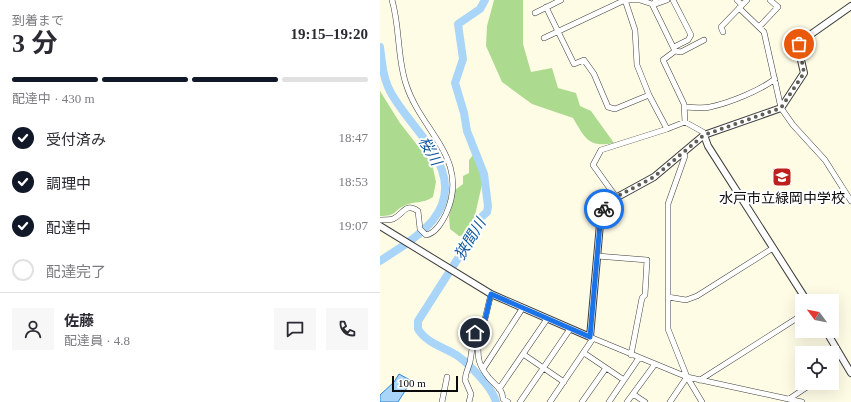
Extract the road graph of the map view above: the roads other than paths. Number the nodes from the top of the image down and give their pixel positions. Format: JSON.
{"nodes":[{"id":1,"x":392,"y":0,"type":"edge"},
{"id":2,"x":561,"y":0,"type":"edge"},
{"id":3,"x":625,"y":0,"type":"edge"},
{"id":4,"x":640,"y":0,"type":"edge"},
{"id":5,"x":656,"y":0,"type":"edge"},
{"id":6,"x":667,"y":0,"type":"edge"},
{"id":7,"x":673,"y":0,"type":"edge"},
{"id":8,"x":737,"y":0,"type":"edge"},
{"id":9,"x":747,"y":0,"type":"edge"},
{"id":10,"x":770,"y":0,"type":"edge"},
{"id":11,"x":653,"y":5,"type":"junction"},
{"id":12,"x":741,"y":6,"type":"junction"},
{"id":13,"x":851,"y":6,"type":"edge"},
{"id":14,"x":546,"y":7,"type":"junction"},
{"id":15,"x":535,"y":13,"type":"dead end"},
{"id":16,"x":759,"y":27,"type":"junction"},
{"id":17,"x":558,"y":32,"type":"junction"},
{"id":18,"x":723,"y":32,"type":"dead end"},
{"id":19,"x":544,"y":38,"type":"dead end"},
{"id":20,"x":704,"y":40,"type":"dead end"},
{"id":21,"x":674,"y":49,"type":"junction"},
{"id":22,"x":774,"y":79,"type":"junction"},
{"id":23,"x":649,"y":95,"type":"junction"},
{"id":24,"x":685,"y":107,"type":"junction"},
{"id":25,"x":781,"y":108,"type":"junction"},
{"id":26,"x":685,"y":122,"type":"junction"},
{"id":27,"x":667,"y":129,"type":"junction"},
{"id":28,"x":704,"y":135,"type":"junction"},
{"id":29,"x":683,"y":153,"type":"junction"},
{"id":30,"x":849,"y":192,"type":"edge"},
{"id":31,"x":616,"y":197,"type":"junction"},
{"id":32,"x":851,"y":201,"type":"edge"},
{"id":33,"x":380,"y":220,"type":"edge"},
{"id":34,"x":380,"y":226,"type":"edge"},
{"id":35,"x":773,"y":248,"type":"junction"},
{"id":36,"x":597,"y":256,"type":"junction"},
{"id":37,"x":491,"y":294,"type":"junction"},
{"id":38,"x":803,"y":294,"type":"edge"},
{"id":39,"x":668,"y":297,"type":"junction"},
{"id":40,"x":522,"y":309,"type":"junction"},
{"id":41,"x":547,"y":319,"type":"junction"},
{"id":42,"x":795,"y":319,"type":"edge"},
{"id":43,"x":570,"y":329,"type":"junction"},
{"id":44,"x":477,"y":330,"type":"junction"},
{"id":45,"x":590,"y":337,"type":"junction"},
{"id":46,"x":830,"y":338,"type":"edge"},
{"id":47,"x":584,"y":353,"type":"junction"},
{"id":48,"x":523,"y":354,"type":"junction"},
{"id":49,"x":632,"y":355,"type":"junction"},
{"id":50,"x":639,"y":358,"type":"junction"},
{"id":51,"x":655,"y":364,"type":"junction"},
{"id":52,"x":483,"y":368,"type":"junction"},
{"id":53,"x":543,"y":368,"type":"junction"},
{"id":54,"x":606,"y":368,"type":"junction"},
{"id":55,"x":851,"y":372,"type":"edge"},
{"id":56,"x":447,"y":377,"type":"dead end"},
{"id":57,"x":687,"y":377,"type":"junction"},
{"id":58,"x":624,"y":380,"type":"junction"},
{"id":59,"x":700,"y":380,"type":"junction"},
{"id":60,"x":564,"y":382,"type":"junction"},
{"id":61,"x":499,"y":389,"type":"junction"},
{"id":62,"x":802,"y":390,"type":"edge"},
{"id":63,"x":633,"y":394,"type":"junction"},
{"id":64,"x":789,"y":399,"type":"junction"},
{"id":65,"x":442,"y":402,"type":"edge"},
{"id":66,"x":469,"y":402,"type":"edge"},
{"id":67,"x":508,"y":402,"type":"edge"},
{"id":68,"x":520,"y":402,"type":"edge"},
{"id":69,"x":550,"y":402,"type":"edge"},
{"id":70,"x":582,"y":402,"type":"edge"},
{"id":71,"x":609,"y":402,"type":"edge"},
{"id":72,"x":628,"y":402,"type":"edge"},
{"id":73,"x":645,"y":402,"type":"edge"},
{"id":74,"x":670,"y":402,"type":"edge"},
{"id":75,"x":702,"y":402,"type":"edge"},
{"id":76,"x":802,"y":402,"type":"edge"}],
"edges":[{"from":1,"to":33,"type":"street"},
{"from":2,"to":14,"type":"street"},
{"from":3,"to":4,"type":"street"},
{"from":3,"to":17,"type":"street"},
{"from":3,"to":23,"type":"street"},
{"from":4,"to":11,"type":"street"},
{"from":5,"to":11,"type":"street"},
{"from":6,"to":11,"type":"street"},
{"from":7,"to":21,"type":"street"},
{"from":8,"to":12,"type":"street"},
{"from":9,"to":12,"type":"street"},
{"from":10,"to":16,"type":"street"},
{"from":11,"to":21,"type":"street"},
{"from":12,"to":16,"type":"street"},
{"from":12,"to":18,"type":"street"},
{"from":13,"to":25,"type":"street"},
{"from":14,"to":15,"type":"street"},
{"from":14,"to":17,"type":"street"},
{"from":16,"to":22,"type":"street"},
{"from":17,"to":19,"type":"street"},
{"from":17,"to":23,"type":"street"},
{"from":20,"to":21,"type":"street"},
{"from":21,"to":24,"type":"street"},
{"from":22,"to":24,"type":"street"},
{"from":22,"to":25,"type":"street"},
{"from":23,"to":27,"type":"street"},
{"from":24,"to":26,"type":"street"},
{"from":25,"to":28,"type":"street"},
{"from":25,"to":30,"type":"street"},
{"from":26,"to":27,"type":"street"},
{"from":26,"to":28,"type":"street"},
{"from":27,"to":31,"type":"street"},
{"from":28,"to":29,"type":"street"},
{"from":28,"to":35,"type":"street"},
{"from":29,"to":31,"type":"street"},
{"from":29,"to":39,"type":"street"},
{"from":30,"to":32,"type":"street"},
{"from":31,"to":36,"type":"street"},
{"from":34,"to":37,"type":"street"},
{"from":35,"to":38,"type":"street"},
{"from":35,"to":39,"type":"street"},
{"from":36,"to":45,"type":"street"},
{"from":36,"to":49,"type":"street"},
{"from":37,"to":40,"type":"street"},
{"from":37,"to":44,"type":"street"},
{"from":39,"to":57,"type":"street"},
{"from":40,"to":41,"type":"street"},
{"from":40,"to":52,"type":"street"},
{"from":41,"to":43,"type":"street"},
{"from":41,"to":48,"type":"street"},
{"from":42,"to":59,"type":"street"},
{"from":43,"to":45,"type":"street"},
{"from":43,"to":53,"type":"street"},
{"from":44,"to":52,"type":"street"},
{"from":44,"to":66,"type":"street"},
{"from":45,"to":47,"type":"street"},
{"from":45,"to":49,"type":"street"},
{"from":46,"to":55,"type":"street"},
{"from":47,"to":54,"type":"street"},
{"from":47,"to":60,"type":"street"},
{"from":48,"to":53,"type":"street"},
{"from":48,"to":61,"type":"street"},
{"from":49,"to":50,"type":"street"},
{"from":50,"to":51,"type":"street"},
{"from":50,"to":58,"type":"street"},
{"from":51,"to":57,"type":"street"},
{"from":51,"to":63,"type":"street"},
{"from":52,"to":61,"type":"street"},
{"from":53,"to":60,"type":"street"},
{"from":53,"to":68,"type":"street"},
{"from":54,"to":58,"type":"street"},
{"from":54,"to":70,"type":"street"},
{"from":56,"to":65,"type":"street"},
{"from":57,"to":59,"type":"street"},
{"from":57,"to":74,"type":"street"},
{"from":57,"to":75,"type":"street"},
{"from":58,"to":71,"type":"street"},
{"from":59,"to":64,"type":"street"},
{"from":60,"to":69,"type":"street"},
{"from":61,"to":67,"type":"street"},
{"from":62,"to":64,"type":"street"},
{"from":63,"to":72,"type":"street"},
{"from":63,"to":73,"type":"street"},
{"from":64,"to":76,"type":"street"}]}
